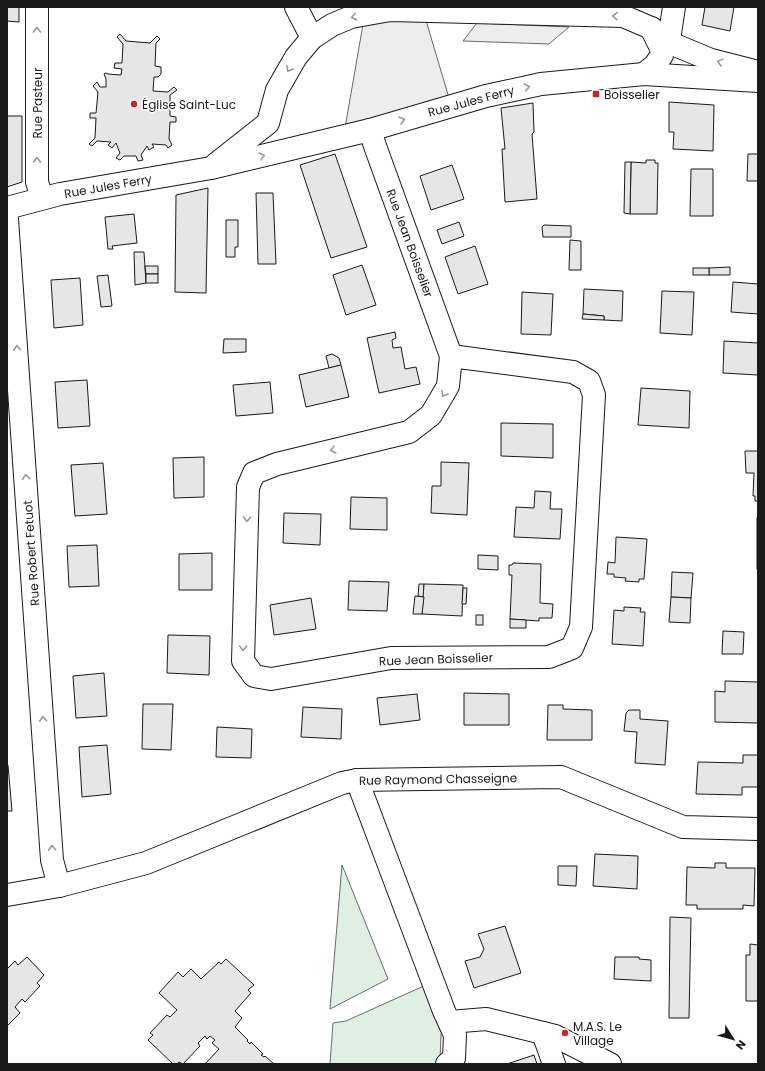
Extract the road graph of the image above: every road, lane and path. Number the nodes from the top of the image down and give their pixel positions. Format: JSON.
{"nodes":[{"id":1,"x":37,"y":7,"type":"edge"},
{"id":2,"x":296,"y":7,"type":"edge"},
{"id":3,"x":674,"y":7,"type":"edge"},
{"id":4,"x":651,"y":28,"type":"junction"},
{"id":5,"x":312,"y":38,"type":"junction"},
{"id":6,"x":669,"y":40,"type":"junction"},
{"id":7,"x":758,"y":72,"type":"edge"},
{"id":8,"x":644,"y":74,"type":"junction"},
{"id":9,"x":758,"y":81,"type":"edge"},
{"id":10,"x":268,"y":123,"type":"junction"},
{"id":11,"x":370,"y":130,"type":"junction"},
{"id":12,"x":300,"y":146,"type":"junction"},
{"id":13,"x":210,"y":168,"type":"junction"},
{"id":14,"x":42,"y":198,"type":"junction"},
{"id":15,"x":7,"y":208,"type":"edge"},
{"id":16,"x":7,"y":219,"type":"edge"},
{"id":17,"x":451,"y":356,"type":"junction"},
{"id":18,"x":357,"y":780,"type":"junction"},
{"id":19,"x":758,"y":829,"type":"edge"},
{"id":20,"x":59,"y":886,"type":"junction"},
{"id":21,"x":7,"y":895,"type":"edge"},
{"id":22,"x":450,"y":1022,"type":"junction"},
{"id":23,"x":543,"y":1033,"type":"junction"},
{"id":24,"x":447,"y":1064,"type":"edge"},
{"id":25,"x":554,"y":1064,"type":"edge"},
{"id":26,"x":610,"y":1064,"type":"edge"}],
"edges":[{"from":14,"to":1,"type":"street","name":"Rue Pasteur","one_way":true},
{"from":2,"to":5,"type":"street"},
{"from":3,"to":6,"type":"street"},
{"from":4,"to":5,"type":"street","one_way":true},
{"from":4,"to":6,"type":"street"},
{"from":4,"to":8,"type":"street"},
{"from":5,"to":10,"type":"street","one_way":true},
{"from":7,"to":6,"type":"street","one_way":true},
{"from":8,"to":9,"type":"street","name":"Rue Jules Ferry"},
{"from":11,"to":8,"type":"street","name":"Rue Jules Ferry","one_way":true},
{"from":10,"to":12,"type":"street"},
{"from":10,"to":13,"type":"street","name":"Rue Jules Ferry"},
{"from":11,"to":12,"type":"street","name":"Rue Jules Ferry"},
{"from":11,"to":17,"type":"street","name":"Rue Jean Boisselier"},
{"from":13,"to":12,"type":"street","name":"Rue Jules Ferry","one_way":true},
{"from":13,"to":14,"type":"street","name":"Rue Jules Ferry"},
{"from":14,"to":15,"type":"street","name":"Rue Jules Ferry"},
{"from":20,"to":16,"type":"street","name":"Rue Robert Fetuot","one_way":true},
{"from":17,"to":17,"type":"street","name":"Rue Jean Boisselier","one_way":true},
{"from":18,"to":19,"type":"street","name":"Rue Raymond Chasseigne"},
{"from":18,"to":20,"type":"street","name":"Rue Raymond Chasseigne"},
{"from":18,"to":22,"type":"street"},
{"from":20,"to":21,"type":"street","name":"Rue Raymond Chasseigne"},
{"from":22,"to":23,"type":"street"},
{"from":22,"to":24,"type":"street"},
{"from":23,"to":25,"type":"street"},
{"from":23,"to":26,"type":"street"}]}
